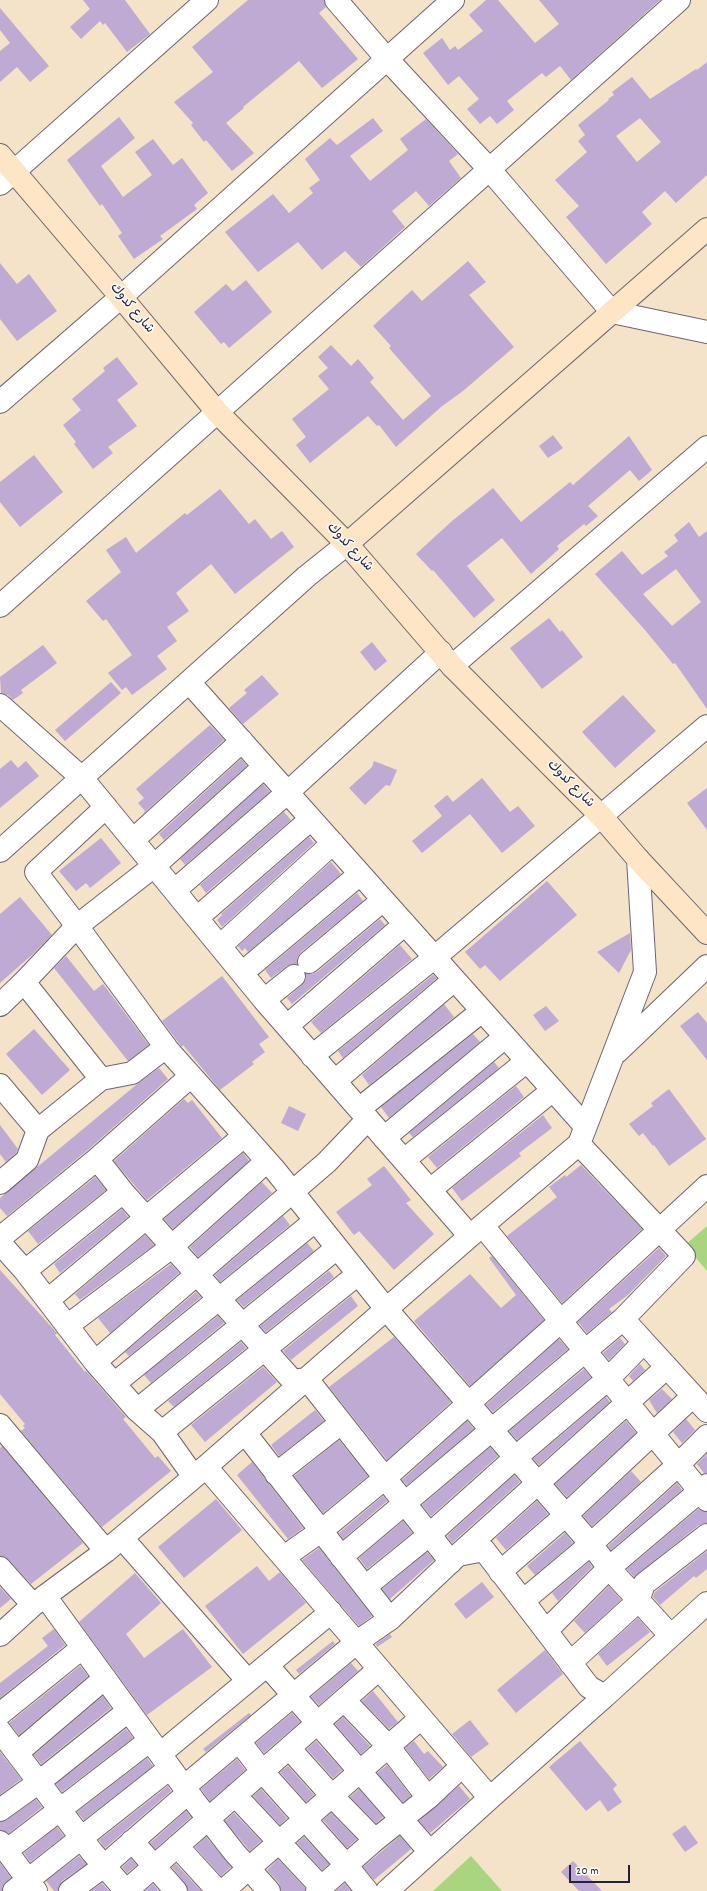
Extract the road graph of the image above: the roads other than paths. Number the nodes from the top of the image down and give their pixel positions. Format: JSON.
{"nodes":[{"id":1,"x":207,"y":0,"type":"edge"},
{"id":2,"x":336,"y":0,"type":"edge"},
{"id":3,"x":454,"y":0,"type":"edge"},
{"id":4,"x":679,"y":0,"type":"edge"},
{"id":5,"x":387,"y":59,"type":"junction"},
{"id":6,"x":0,"y":155,"type":"edge"},
{"id":7,"x":490,"y":170,"type":"junction"},
{"id":8,"x":7,"y":178,"type":"edge"},
{"id":9,"x":707,"y":229,"type":"edge"},
{"id":10,"x":121,"y":297,"type":"junction"},
{"id":11,"x":612,"y":312,"type":"junction"},
{"id":12,"x":707,"y":332,"type":"edge"},
{"id":13,"x":0,"y":402,"type":"edge"},
{"id":14,"x":218,"y":413,"type":"junction"},
{"id":15,"x":707,"y":447,"type":"edge"},
{"id":16,"x":347,"y":544,"type":"junction"},
{"id":17,"x":0,"y":606,"type":"edge"},
{"id":18,"x":447,"y":659,"type":"junction"},
{"id":19,"x":189,"y":682,"type":"junction"},
{"id":20,"x":0,"y":705,"type":"edge"},
{"id":21,"x":707,"y":726,"type":"edge"},
{"id":22,"x":242,"y":741,"type":"junction"},
{"id":23,"x":264,"y":767,"type":"junction"},
{"id":24,"x":82,"y":778,"type":"junction"},
{"id":25,"x":287,"y":793,"type":"junction"},
{"id":26,"x":106,"y":807,"type":"junction"},
{"id":27,"x":602,"y":817,"type":"junction"},
{"id":28,"x":311,"y":818,"type":"junction"},
{"id":29,"x":132,"y":840,"type":"junction"},
{"id":30,"x":333,"y":843,"type":"junction"},
{"id":31,"x":0,"y":851,"type":"edge"},
{"id":32,"x":638,"y":859,"type":"junction"},
{"id":33,"x":154,"y":866,"type":"junction"},
{"id":34,"x":360,"y":874,"type":"junction"},
{"id":35,"x":174,"y":890,"type":"junction"},
{"id":36,"x":383,"y":900,"type":"junction"},
{"id":37,"x":197,"y":918,"type":"junction"},
{"id":38,"x":405,"y":924,"type":"junction"},
{"id":39,"x":78,"y":926,"type":"junction"},
{"id":40,"x":707,"y":933,"type":"edge"},
{"id":41,"x":220,"y":946,"type":"junction"},
{"id":42,"x":435,"y":957,"type":"junction"},
{"id":43,"x":707,"y":966,"type":"edge"},
{"id":44,"x":242,"y":973,"type":"junction"},
{"id":45,"x":454,"y":980,"type":"junction"},
{"id":46,"x":24,"y":982,"type":"junction"},
{"id":47,"x":264,"y":1000,"type":"junction"},
{"id":48,"x":0,"y":1005,"type":"edge"},
{"id":49,"x":482,"y":1011,"type":"junction"},
{"id":50,"x":287,"y":1026,"type":"junction"},
{"id":51,"x":505,"y":1037,"type":"junction"},
{"id":52,"x":166,"y":1047,"type":"junction"},
{"id":53,"x":312,"y":1056,"type":"junction"},
{"id":54,"x":612,"y":1056,"type":"junction"},
{"id":55,"x":528,"y":1061,"type":"junction"},
{"id":56,"x":191,"y":1076,"type":"junction"},
{"id":57,"x":101,"y":1079,"type":"junction"},
{"id":58,"x":335,"y":1081,"type":"junction"},
{"id":59,"x":0,"y":1085,"type":"edge"},
{"id":60,"x":552,"y":1090,"type":"junction"},
{"id":61,"x":363,"y":1114,"type":"junction"},
{"id":62,"x":38,"y":1130,"type":"junction"},
{"id":63,"x":582,"y":1135,"type":"junction"},
{"id":64,"x":244,"y":1136,"type":"junction"},
{"id":65,"x":384,"y":1138,"type":"junction"},
{"id":66,"x":97,"y":1159,"type":"junction"},
{"id":67,"x":404,"y":1160,"type":"junction"},
{"id":68,"x":267,"y":1161,"type":"junction"},
{"id":69,"x":3,"y":1174,"type":"edge"},
{"id":70,"x":707,"y":1186,"type":"edge"},
{"id":71,"x":430,"y":1190,"type":"junction"},
{"id":72,"x":123,"y":1192,"type":"junction"},
{"id":73,"x":292,"y":1192,"type":"junction"},
{"id":74,"x":146,"y":1219,"type":"junction"},
{"id":75,"x":315,"y":1220,"type":"junction"},
{"id":76,"x":660,"y":1229,"type":"junction"},
{"id":77,"x":476,"y":1231,"type":"junction"},
{"id":78,"x":0,"y":1238,"type":"edge"},
{"id":79,"x":0,"y":1243,"type":"edge"},
{"id":80,"x":172,"y":1247,"type":"junction"},
{"id":81,"x":337,"y":1248,"type":"junction"},
{"id":82,"x":25,"y":1271,"type":"junction"},
{"id":83,"x":196,"y":1274,"type":"junction"},
{"id":84,"x":358,"y":1274,"type":"junction"},
{"id":85,"x":218,"y":1299,"type":"junction"},
{"id":86,"x":48,"y":1300,"type":"junction"},
{"id":87,"x":386,"y":1310,"type":"junction"},
{"id":88,"x":623,"y":1319,"type":"junction"},
{"id":89,"x":561,"y":1321,"type":"junction"},
{"id":90,"x":242,"y":1325,"type":"junction"},
{"id":91,"x":68,"y":1326,"type":"junction"},
{"id":92,"x":644,"y":1342,"type":"junction"},
{"id":93,"x":264,"y":1350,"type":"junction"},
{"id":94,"x":584,"y":1350,"type":"junction"},
{"id":95,"x":95,"y":1362,"type":"junction"},
{"id":96,"x":667,"y":1367,"type":"junction"},
{"id":97,"x":307,"y":1379,"type":"junction"},
{"id":98,"x":608,"y":1380,"type":"junction"},
{"id":99,"x":114,"y":1384,"type":"junction"},
{"id":100,"x":627,"y":1403,"type":"junction"},
{"id":101,"x":700,"y":1403,"type":"edge"},
{"id":102,"x":468,"y":1404,"type":"junction"},
{"id":103,"x":137,"y":1410,"type":"junction"},
{"id":104,"x":341,"y":1423,"type":"junction"},
{"id":105,"x":0,"y":1425,"type":"edge"},
{"id":106,"x":491,"y":1430,"type":"junction"},
{"id":107,"x":162,"y":1432,"type":"junction"},
{"id":108,"x":245,"y":1433,"type":"junction"},
{"id":109,"x":653,"y":1434,"type":"junction"},
{"id":110,"x":707,"y":1436,"type":"edge"},
{"id":111,"x":515,"y":1458,"type":"junction"},
{"id":112,"x":678,"y":1465,"type":"junction"},
{"id":113,"x":200,"y":1472,"type":"junction"},
{"id":114,"x":276,"y":1474,"type":"junction"},
{"id":115,"x":385,"y":1478,"type":"junction"},
{"id":116,"x":538,"y":1483,"type":"junction"},
{"id":117,"x":705,"y":1492,"type":"edge"},
{"id":118,"x":405,"y":1504,"type":"junction"},
{"id":119,"x":566,"y":1515,"type":"junction"},
{"id":120,"x":321,"y":1531,"type":"junction"},
{"id":121,"x":429,"y":1535,"type":"junction"},
{"id":122,"x":707,"y":1535,"type":"edge"},
{"id":123,"x":114,"y":1544,"type":"junction"},
{"id":124,"x":591,"y":1544,"type":"junction"},
{"id":125,"x":284,"y":1557,"type":"junction"},
{"id":126,"x":341,"y":1557,"type":"junction"},
{"id":127,"x":454,"y":1559,"type":"junction"},
{"id":128,"x":0,"y":1568,"type":"edge"},
{"id":129,"x":609,"y":1568,"type":"junction"},
{"id":130,"x":500,"y":1572,"type":"junction"},
{"id":131,"x":365,"y":1587,"type":"junction"},
{"id":132,"x":39,"y":1600,"type":"junction"},
{"id":133,"x":523,"y":1601,"type":"junction"},
{"id":134,"x":638,"y":1601,"type":"junction"},
{"id":135,"x":707,"y":1603,"type":"edge"},
{"id":136,"x":331,"y":1612,"type":"junction"},
{"id":137,"x":390,"y":1619,"type":"junction"},
{"id":138,"x":546,"y":1631,"type":"junction"},
{"id":139,"x":0,"y":1635,"type":"edge"},
{"id":140,"x":671,"y":1636,"type":"junction"},
{"id":141,"x":357,"y":1642,"type":"junction"},
{"id":142,"x":82,"y":1648,"type":"junction"},
{"id":143,"x":570,"y":1662,"type":"junction"},
{"id":144,"x":267,"y":1665,"type":"junction"},
{"id":145,"x":380,"y":1669,"type":"junction"},
{"id":146,"x":105,"y":1678,"type":"junction"},
{"id":147,"x":248,"y":1681,"type":"junction"},
{"id":148,"x":293,"y":1695,"type":"junction"},
{"id":149,"x":605,"y":1696,"type":"junction"},
{"id":150,"x":344,"y":1700,"type":"junction"},
{"id":151,"x":128,"y":1711,"type":"junction"},
{"id":152,"x":0,"y":1714,"type":"edge"},
{"id":153,"x":421,"y":1718,"type":"junction"},
{"id":154,"x":317,"y":1723,"type":"junction"},
{"id":155,"x":0,"y":1731,"type":"edge"},
{"id":156,"x":239,"y":1741,"type":"junction"},
{"id":157,"x":388,"y":1746,"type":"junction"},
{"id":158,"x":289,"y":1748,"type":"junction"},
{"id":159,"x":17,"y":1753,"type":"junction"},
{"id":160,"x":160,"y":1754,"type":"junction"},
{"id":161,"x":462,"y":1766,"type":"junction"},
{"id":162,"x":262,"y":1771,"type":"junction"},
{"id":163,"x":359,"y":1771,"type":"junction"},
{"id":164,"x":39,"y":1782,"type":"junction"},
{"id":165,"x":186,"y":1790,"type":"junction"},
{"id":166,"x":234,"y":1795,"type":"junction"},
{"id":167,"x":332,"y":1796,"type":"junction"},
{"id":168,"x":428,"y":1798,"type":"junction"},
{"id":169,"x":490,"y":1798,"type":"junction"},
{"id":170,"x":0,"y":1810,"type":"edge"},
{"id":171,"x":60,"y":1810,"type":"junction"},
{"id":172,"x":207,"y":1818,"type":"junction"},
{"id":173,"x":305,"y":1819,"type":"junction"},
{"id":174,"x":400,"y":1820,"type":"junction"},
{"id":175,"x":82,"y":1838,"type":"junction"},
{"id":176,"x":375,"y":1840,"type":"junction"},
{"id":177,"x":132,"y":1841,"type":"junction"},
{"id":178,"x":278,"y":1842,"type":"junction"},
{"id":179,"x":3,"y":1846,"type":"edge"},
{"id":180,"x":177,"y":1846,"type":"junction"},
{"id":181,"x":430,"y":1852,"type":"junction"},
{"id":182,"x":346,"y":1865,"type":"junction"},
{"id":183,"x":104,"y":1866,"type":"junction"},
{"id":184,"x":154,"y":1866,"type":"junction"},
{"id":185,"x":249,"y":1868,"type":"junction"},
{"id":186,"x":26,"y":1887,"type":"edge"},
{"id":187,"x":319,"y":1889,"type":"edge"},
{"id":188,"x":70,"y":1891,"type":"edge"},
{"id":189,"x":126,"y":1891,"type":"edge"},
{"id":190,"x":176,"y":1891,"type":"edge"},
{"id":191,"x":218,"y":1891,"type":"edge"},
{"id":192,"x":223,"y":1891,"type":"edge"},
{"id":193,"x":269,"y":1891,"type":"edge"},
{"id":194,"x":367,"y":1891,"type":"edge"},
{"id":195,"x":387,"y":1891,"type":"edge"}],
"edges":[{"from":1,"to":8,"type":"street"},
{"from":2,"to":5,"type":"street"},
{"from":3,"to":5,"type":"street"},
{"from":4,"to":7,"type":"street"},
{"from":5,"to":7,"type":"street"},
{"from":5,"to":10,"type":"street"},
{"from":6,"to":8,"type":"street","name":"شارع كدوك"},
{"from":7,"to":11,"type":"street"},
{"from":7,"to":14,"type":"street"},
{"from":8,"to":10,"type":"street","name":"شارع كدوك"},
{"from":9,"to":11,"type":"street"},
{"from":10,"to":13,"type":"street"},
{"from":10,"to":14,"type":"street","name":"شارع كدوك"},
{"from":11,"to":12,"type":"street"},
{"from":11,"to":16,"type":"street"},
{"from":14,"to":16,"type":"street","name":"شارع كدوك"},
{"from":14,"to":17,"type":"street"},
{"from":15,"to":18,"type":"street"},
{"from":16,"to":18,"type":"street","name":"شارع كدوك"},
{"from":16,"to":19,"type":"street"},
{"from":18,"to":25,"type":"street"},
{"from":18,"to":27,"type":"street","name":"شارع كدوك"},
{"from":19,"to":22,"type":"street"},
{"from":19,"to":24,"type":"street"},
{"from":20,"to":24,"type":"street"},
{"from":21,"to":27,"type":"street"},
{"from":22,"to":23,"type":"street"},
{"from":22,"to":29,"type":"street"},
{"from":23,"to":25,"type":"street"},
{"from":23,"to":33,"type":"street"},
{"from":24,"to":26,"type":"street"},
{"from":24,"to":31,"type":"street"},
{"from":25,"to":28,"type":"street"},
{"from":25,"to":35,"type":"street"},
{"from":26,"to":29,"type":"street"},
{"from":26,"to":39,"type":"street"},
{"from":27,"to":32,"type":"street","name":"شارع كدوك"},
{"from":27,"to":42,"type":"street"},
{"from":28,"to":30,"type":"street"},
{"from":28,"to":37,"type":"street"},
{"from":29,"to":33,"type":"street"},
{"from":30,"to":34,"type":"street"},
{"from":30,"to":41,"type":"street"},
{"from":32,"to":40,"type":"street","name":"شارع كدوك"},
{"from":32,"to":54,"type":"street"},
{"from":33,"to":35,"type":"street"},
{"from":33,"to":39,"type":"street"},
{"from":34,"to":36,"type":"street"},
{"from":34,"to":44,"type":"street"},
{"from":35,"to":37,"type":"street"},
{"from":36,"to":38,"type":"street"},
{"from":36,"to":47,"type":"street"},
{"from":37,"to":41,"type":"street"},
{"from":38,"to":42,"type":"street"},
{"from":38,"to":50,"type":"street"},
{"from":39,"to":46,"type":"street"},
{"from":39,"to":52,"type":"street"},
{"from":41,"to":44,"type":"street"},
{"from":42,"to":45,"type":"street"},
{"from":42,"to":53,"type":"street"},
{"from":43,"to":54,"type":"street"},
{"from":44,"to":47,"type":"street"},
{"from":45,"to":49,"type":"street"},
{"from":45,"to":58,"type":"street"},
{"from":46,"to":48,"type":"street"},
{"from":46,"to":57,"type":"street"},
{"from":47,"to":50,"type":"street"},
{"from":49,"to":51,"type":"street"},
{"from":49,"to":61,"type":"street"},
{"from":50,"to":53,"type":"street"},
{"from":51,"to":55,"type":"street"},
{"from":51,"to":65,"type":"street"},
{"from":52,"to":56,"type":"street"},
{"from":52,"to":57,"type":"street"},
{"from":53,"to":58,"type":"street"},
{"from":54,"to":63,"type":"street"},
{"from":55,"to":60,"type":"street"},
{"from":55,"to":67,"type":"street"},
{"from":56,"to":64,"type":"street"},
{"from":56,"to":66,"type":"street"},
{"from":57,"to":62,"type":"street"},
{"from":58,"to":61,"type":"street"},
{"from":59,"to":62,"type":"street"},
{"from":60,"to":63,"type":"street"},
{"from":60,"to":71,"type":"street"},
{"from":61,"to":65,"type":"street"},
{"from":61,"to":73,"type":"street"},
{"from":62,"to":69,"type":"street"},
{"from":63,"to":76,"type":"street"},
{"from":63,"to":77,"type":"street"},
{"from":64,"to":68,"type":"street"},
{"from":64,"to":74,"type":"street"},
{"from":65,"to":67,"type":"street"},
{"from":66,"to":72,"type":"street"},
{"from":66,"to":78,"type":"street"},
{"from":67,"to":71,"type":"street"},
{"from":68,"to":73,"type":"street"},
{"from":68,"to":80,"type":"street"},
{"from":70,"to":76,"type":"street"},
{"from":71,"to":77,"type":"street"},
{"from":72,"to":74,"type":"street"},
{"from":72,"to":82,"type":"street"},
{"from":73,"to":75,"type":"street"},
{"from":73,"to":83,"type":"street"},
{"from":74,"to":80,"type":"street"},
{"from":74,"to":86,"type":"street"},
{"from":75,"to":81,"type":"street"},
{"from":75,"to":85,"type":"street"},
{"from":76,"to":88,"type":"street"},
{"from":76,"to":89,"type":"street"},
{"from":77,"to":87,"type":"street"},
{"from":77,"to":89,"type":"street"},
{"from":79,"to":82,"type":"street"},
{"from":80,"to":83,"type":"street"},
{"from":80,"to":91,"type":"street"},
{"from":81,"to":84,"type":"street"},
{"from":81,"to":90,"type":"street"},
{"from":82,"to":86,"type":"street"},
{"from":83,"to":85,"type":"street"},
{"from":83,"to":95,"type":"street"},
{"from":84,"to":87,"type":"street"},
{"from":84,"to":93,"type":"street"},
{"from":85,"to":90,"type":"street"},
{"from":85,"to":99,"type":"street"},
{"from":86,"to":91,"type":"street"},
{"from":87,"to":97,"type":"street"},
{"from":87,"to":102,"type":"street"},
{"from":88,"to":92,"type":"street"},
{"from":88,"to":94,"type":"street"},
{"from":89,"to":94,"type":"street"},
{"from":89,"to":102,"type":"street"},
{"from":90,"to":93,"type":"street"},
{"from":90,"to":103,"type":"street"},
{"from":91,"to":95,"type":"street"},
{"from":92,"to":96,"type":"street"},
{"from":92,"to":98,"type":"street"},
{"from":93,"to":97,"type":"street"},
{"from":93,"to":107,"type":"street"},
{"from":94,"to":98,"type":"street"},
{"from":94,"to":106,"type":"street"},
{"from":95,"to":99,"type":"street"},
{"from":96,"to":100,"type":"street"},
{"from":96,"to":101,"type":"street"},
{"from":97,"to":104,"type":"street"},
{"from":97,"to":108,"type":"street"},
{"from":98,"to":100,"type":"street"},
{"from":98,"to":111,"type":"street"},
{"from":99,"to":103,"type":"street"},
{"from":100,"to":109,"type":"street"},
{"from":100,"to":116,"type":"street"},
{"from":101,"to":109,"type":"street"},
{"from":102,"to":106,"type":"street"},
{"from":102,"to":115,"type":"street"},
{"from":103,"to":107,"type":"street"},
{"from":104,"to":114,"type":"street"},
{"from":104,"to":115,"type":"street"},
{"from":105,"to":123,"type":"street"},
{"from":106,"to":111,"type":"street"},
{"from":106,"to":118,"type":"street"},
{"from":107,"to":113,"type":"street"},
{"from":108,"to":113,"type":"street"},
{"from":108,"to":114,"type":"street"},
{"from":109,"to":112,"type":"street"},
{"from":109,"to":119,"type":"street"},
{"from":110,"to":112,"type":"street"},
{"from":111,"to":116,"type":"street"},
{"from":111,"to":121,"type":"street"},
{"from":112,"to":117,"type":"street"},
{"from":112,"to":124,"type":"street"},
{"from":113,"to":123,"type":"street"},
{"from":113,"to":125,"type":"street"},
{"from":114,"to":120,"type":"street"},
{"from":115,"to":118,"type":"street"},
{"from":115,"to":120,"type":"street"},
{"from":116,"to":119,"type":"street"},
{"from":116,"to":127,"type":"street"},
{"from":117,"to":129,"type":"street"},
{"from":118,"to":121,"type":"street"},
{"from":118,"to":126,"type":"street"},
{"from":119,"to":124,"type":"street"},
{"from":119,"to":130,"type":"street"},
{"from":120,"to":125,"type":"street"},
{"from":120,"to":126,"type":"street"},
{"from":121,"to":127,"type":"street"},
{"from":121,"to":131,"type":"street"},
{"from":122,"to":134,"type":"street"},
{"from":123,"to":132,"type":"street"},
{"from":123,"to":147,"type":"street"},
{"from":124,"to":129,"type":"street"},
{"from":124,"to":133,"type":"street"},
{"from":125,"to":136,"type":"street"},
{"from":126,"to":131,"type":"street"},
{"from":127,"to":130,"type":"street"},
{"from":127,"to":137,"type":"street"},
{"from":128,"to":132,"type":"street"},
{"from":129,"to":134,"type":"street"},
{"from":129,"to":138,"type":"street"},
{"from":130,"to":133,"type":"street"},
{"from":131,"to":137,"type":"street"},
{"from":132,"to":139,"type":"street"},
{"from":132,"to":142,"type":"street"},
{"from":133,"to":138,"type":"street"},
{"from":134,"to":140,"type":"street"},
{"from":134,"to":143,"type":"street"},
{"from":135,"to":140,"type":"street"},
{"from":136,"to":141,"type":"street"},
{"from":136,"to":144,"type":"street"},
{"from":137,"to":141,"type":"street"},
{"from":138,"to":143,"type":"street"},
{"from":140,"to":149,"type":"street"},
{"from":141,"to":145,"type":"street"},
{"from":141,"to":148,"type":"street"},
{"from":142,"to":146,"type":"street"},
{"from":142,"to":152,"type":"street"},
{"from":143,"to":149,"type":"street"},
{"from":144,"to":147,"type":"street"},
{"from":144,"to":148,"type":"street"},
{"from":145,"to":150,"type":"street"},
{"from":145,"to":153,"type":"street"},
{"from":146,"to":151,"type":"street"},
{"from":146,"to":159,"type":"street"},
{"from":147,"to":160,"type":"street"},
{"from":148,"to":154,"type":"street"},
{"from":148,"to":156,"type":"street"},
{"from":149,"to":169,"type":"street"},
{"from":150,"to":154,"type":"street"},
{"from":150,"to":157,"type":"street"},
{"from":151,"to":160,"type":"street"},
{"from":151,"to":164,"type":"street"},
{"from":153,"to":157,"type":"street"},
{"from":153,"to":161,"type":"street"},
{"from":154,"to":158,"type":"street"},
{"from":154,"to":163,"type":"street"},
{"from":155,"to":159,"type":"street"},
{"from":156,"to":162,"type":"street"},
{"from":156,"to":165,"type":"street"},
{"from":157,"to":163,"type":"street"},
{"from":157,"to":168,"type":"street"},
{"from":158,"to":162,"type":"street"},
{"from":158,"to":167,"type":"street"},
{"from":159,"to":164,"type":"street"},
{"from":160,"to":165,"type":"street"},
{"from":160,"to":171,"type":"street"},
{"from":160,"to":175,"type":"street"},
{"from":161,"to":168,"type":"street"},
{"from":161,"to":169,"type":"street"},
{"from":162,"to":166,"type":"street"},
{"from":162,"to":173,"type":"street"},
{"from":163,"to":167,"type":"street"},
{"from":163,"to":174,"type":"street"},
{"from":164,"to":170,"type":"street"},
{"from":164,"to":171,"type":"street"},
{"from":165,"to":172,"type":"street"},
{"from":165,"to":177,"type":"street"},
{"from":166,"to":172,"type":"street"},
{"from":166,"to":178,"type":"street"},
{"from":167,"to":173,"type":"street"},
{"from":167,"to":176,"type":"street"},
{"from":168,"to":174,"type":"street"},
{"from":169,"to":181,"type":"street"},
{"from":171,"to":175,"type":"street"},
{"from":171,"to":179,"type":"street"},
{"from":172,"to":180,"type":"street"},
{"from":172,"to":185,"type":"street"},
{"from":173,"to":178,"type":"street"},
{"from":173,"to":182,"type":"street"},
{"from":174,"to":176,"type":"street"},
{"from":174,"to":181,"type":"street"},
{"from":175,"to":183,"type":"street"},
{"from":175,"to":186,"type":"street"},
{"from":176,"to":182,"type":"street"},
{"from":177,"to":183,"type":"street"},
{"from":177,"to":184,"type":"street"},
{"from":178,"to":185,"type":"street"},
{"from":178,"to":187,"type":"street"},
{"from":179,"to":186,"type":"street"},
{"from":180,"to":184,"type":"street"},
{"from":180,"to":191,"type":"street"},
{"from":181,"to":195,"type":"street"},
{"from":182,"to":187,"type":"street"},
{"from":182,"to":194,"type":"street"},
{"from":183,"to":188,"type":"street"},
{"from":183,"to":189,"type":"street"},
{"from":184,"to":189,"type":"street"},
{"from":184,"to":190,"type":"street"},
{"from":185,"to":192,"type":"street"},
{"from":185,"to":193,"type":"street"}]}
